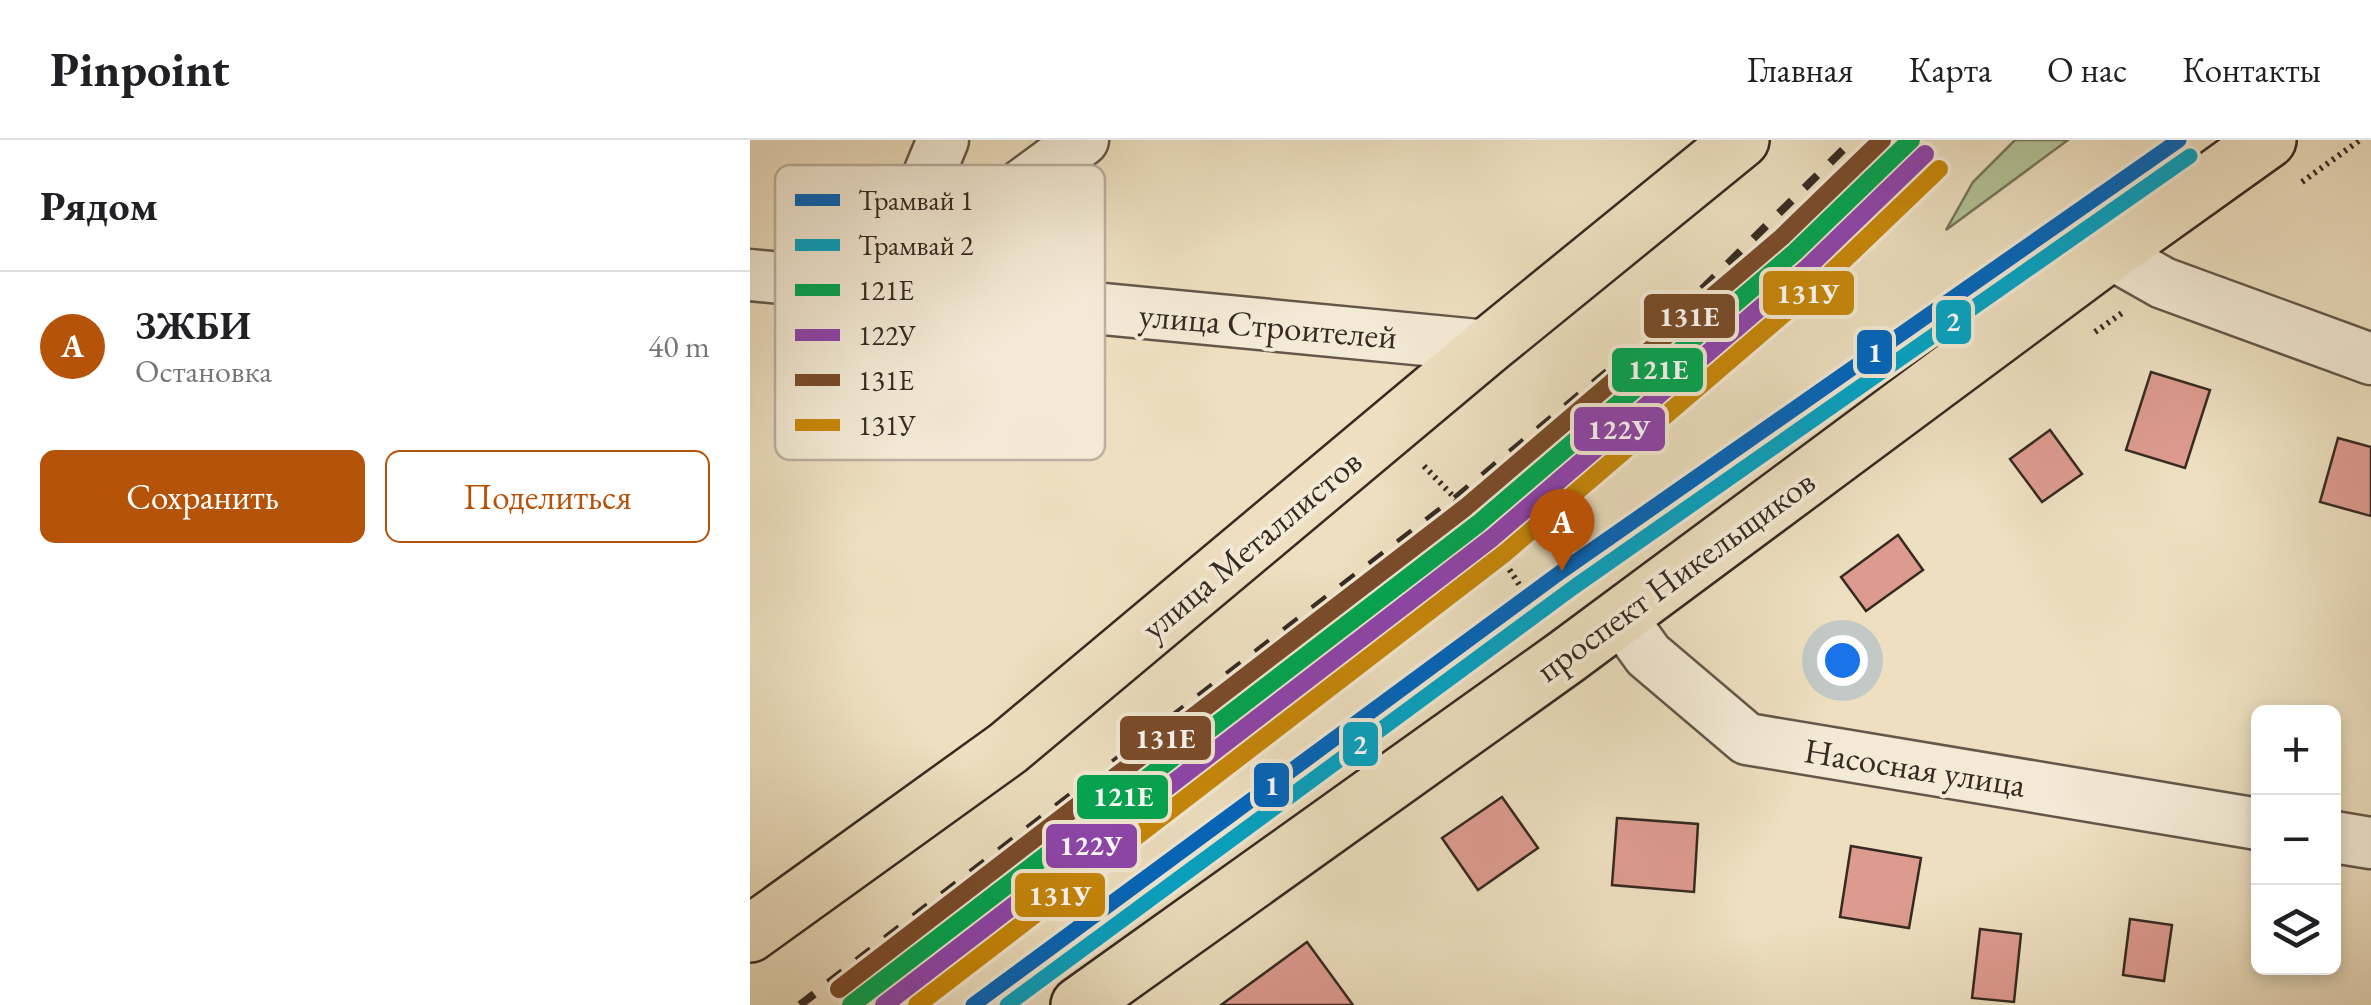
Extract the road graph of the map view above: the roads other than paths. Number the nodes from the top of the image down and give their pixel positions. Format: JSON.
{"nodes":[{"id":1,"x":943,"y":140,"type":"edge"},
{"id":2,"x":1082,"y":140,"type":"edge"},
{"id":3,"x":1741,"y":140,"type":"edge"},
{"id":4,"x":2268,"y":140,"type":"edge"},
{"id":5,"x":933,"y":165,"type":"edge"},
{"id":6,"x":1048,"y":165,"type":"edge"},
{"id":7,"x":2110,"y":253,"type":"junction"},
{"id":8,"x":750,"y":276,"type":"edge"},
{"id":9,"x":775,"y":278,"type":"edge"},
{"id":10,"x":1105,"y":309,"type":"edge"},
{"id":11,"x":1488,"y":346,"type":"junction"},
{"id":12,"x":2371,"y":359,"type":"edge"},
{"id":13,"x":1620,"y":616,"type":"junction"},
{"id":14,"x":2251,"y":823,"type":"edge"},
{"id":15,"x":2341,"y":837,"type":"edge"},
{"id":16,"x":2371,"y":843,"type":"edge"},
{"id":17,"x":750,"y":934,"type":"edge"},
{"id":18,"x":1079,"y":1005,"type":"edge"}],
"edges":[{"from":1,"to":5,"type":"street"},
{"from":2,"to":6,"type":"street"},
{"from":3,"to":11,"type":"main road","name":"улица Металлистов"},
{"from":4,"to":7,"type":"main road","name":"проспект Никельщиков"},
{"from":7,"to":12,"type":"street"},
{"from":7,"to":13,"type":"main road","name":"проспект Никельщиков"},
{"from":8,"to":9,"type":"street","name":"улица Строителей"},
{"from":10,"to":11,"type":"street","name":"улица Строителей"},
{"from":11,"to":17,"type":"main road","name":"улица Металлистов"},
{"from":13,"to":14,"type":"street","name":"Насосная улица"},
{"from":13,"to":18,"type":"main road","name":"проспект Никельщиков"},
{"from":15,"to":16,"type":"street"}]}
